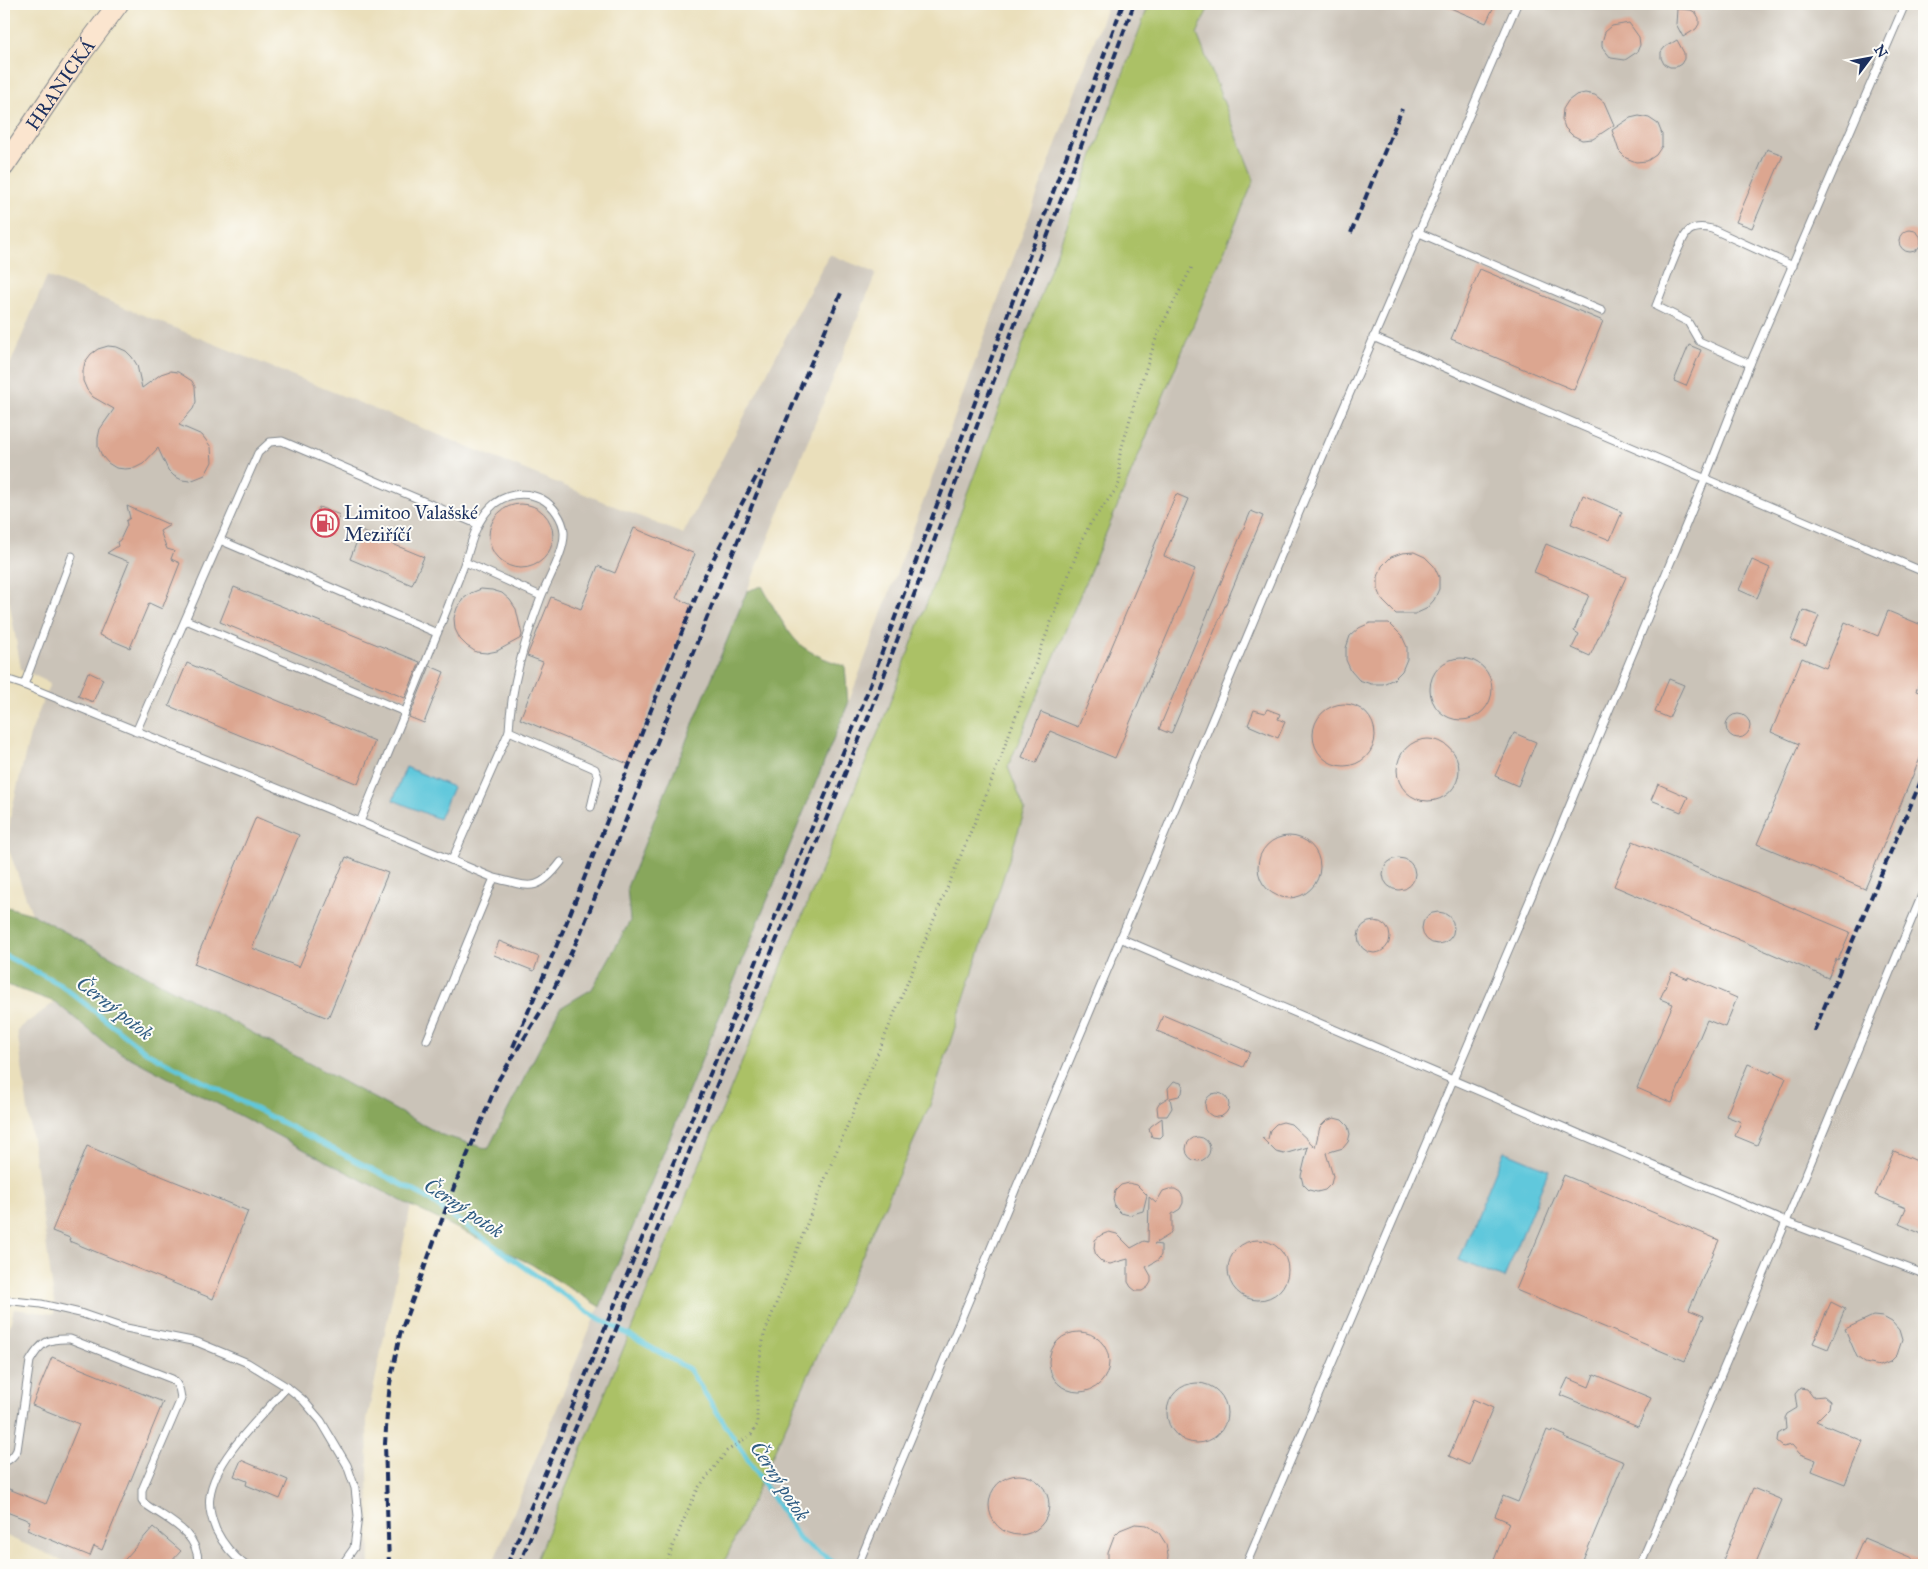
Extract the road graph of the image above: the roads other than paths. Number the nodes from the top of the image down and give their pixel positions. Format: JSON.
{"nodes":[{"id":1,"x":118,"y":4,"type":"edge"},
{"id":2,"x":1517,"y":4,"type":"edge"},
{"id":3,"x":1905,"y":4,"type":"edge"},
{"id":4,"x":4,"y":166,"type":"edge"},
{"id":5,"x":1417,"y":232,"type":"junction"},
{"id":6,"x":1793,"y":266,"type":"junction"},
{"id":7,"x":1602,"y":311,"type":"dead end"},
{"id":8,"x":1373,"y":337,"type":"junction"},
{"id":9,"x":1750,"y":364,"type":"junction"},
{"id":10,"x":1705,"y":479,"type":"junction"},
{"id":11,"x":477,"y":524,"type":"junction"},
{"id":12,"x":220,"y":540,"type":"junction"},
{"id":13,"x":72,"y":556,"type":"dead end"},
{"id":14,"x":465,"y":562,"type":"junction"},
{"id":15,"x":1924,"y":572,"type":"edge"},
{"id":16,"x":541,"y":596,"type":"junction"},
{"id":17,"x":186,"y":620,"type":"junction"},
{"id":18,"x":438,"y":633,"type":"junction"},
{"id":19,"x":4,"y":680,"type":"edge"},
{"id":20,"x":24,"y":686,"type":"junction"},
{"id":21,"x":405,"y":712,"type":"junction"},
{"id":22,"x":509,"y":731,"type":"junction"},
{"id":23,"x":136,"y":732,"type":"junction"},
{"id":24,"x":591,"y":807,"type":"dead end"},
{"id":25,"x":360,"y":822,"type":"junction"},
{"id":26,"x":452,"y":860,"type":"junction"},
{"id":27,"x":561,"y":862,"type":"dead end"},
{"id":28,"x":494,"y":878,"type":"junction"},
{"id":29,"x":1924,"y":890,"type":"edge"},
{"id":30,"x":1120,"y":938,"type":"junction"},
{"id":31,"x":427,"y":1040,"type":"dead end"},
{"id":32,"x":1453,"y":1079,"type":"junction"},
{"id":33,"x":1786,"y":1222,"type":"junction"},
{"id":34,"x":1924,"y":1274,"type":"edge"},
{"id":35,"x":4,"y":1300,"type":"edge"},
{"id":36,"x":287,"y":1387,"type":"junction"},
{"id":37,"x":4,"y":1462,"type":"edge"},
{"id":38,"x":198,"y":1565,"type":"edge"},
{"id":39,"x":245,"y":1565,"type":"edge"},
{"id":40,"x":342,"y":1565,"type":"edge"},
{"id":41,"x":858,"y":1565,"type":"edge"},
{"id":42,"x":1246,"y":1565,"type":"edge"},
{"id":43,"x":1640,"y":1565,"type":"edge"}],
"edges":[{"from":1,"to":4,"type":"street","name":"HRANICKÁ"},
{"from":2,"to":5,"type":"lane"},
{"from":3,"to":6,"type":"lane"},
{"from":5,"to":7,"type":"lane"},
{"from":5,"to":8,"type":"lane"},
{"from":6,"to":9,"type":"lane"},
{"from":6,"to":9,"type":"lane"},
{"from":8,"to":10,"type":"lane"},
{"from":8,"to":30,"type":"lane"},
{"from":9,"to":10,"type":"lane"},
{"from":10,"to":15,"type":"lane"},
{"from":10,"to":32,"type":"lane"},
{"from":11,"to":12,"type":"lane"},
{"from":11,"to":14,"type":"lane"},
{"from":11,"to":16,"type":"lane"},
{"from":12,"to":17,"type":"lane"},
{"from":12,"to":18,"type":"lane"},
{"from":13,"to":20,"type":"lane"},
{"from":14,"to":16,"type":"lane"},
{"from":14,"to":18,"type":"lane"},
{"from":16,"to":22,"type":"lane"},
{"from":17,"to":21,"type":"lane"},
{"from":17,"to":23,"type":"lane"},
{"from":18,"to":21,"type":"lane"},
{"from":19,"to":20,"type":"lane"},
{"from":20,"to":23,"type":"lane"},
{"from":21,"to":25,"type":"lane"},
{"from":22,"to":24,"type":"lane"},
{"from":22,"to":26,"type":"lane"},
{"from":23,"to":25,"type":"lane"},
{"from":25,"to":26,"type":"lane"},
{"from":26,"to":28,"type":"lane"},
{"from":27,"to":28,"type":"lane"},
{"from":28,"to":31,"type":"lane"},
{"from":29,"to":33,"type":"lane"},
{"from":30,"to":32,"type":"lane"},
{"from":30,"to":41,"type":"lane"},
{"from":32,"to":33,"type":"lane"},
{"from":32,"to":42,"type":"lane"},
{"from":33,"to":34,"type":"lane"},
{"from":33,"to":43,"type":"lane"},
{"from":35,"to":36,"type":"lane"},
{"from":36,"to":39,"type":"lane"},
{"from":36,"to":40,"type":"lane"},
{"from":37,"to":38,"type":"lane"}]}
